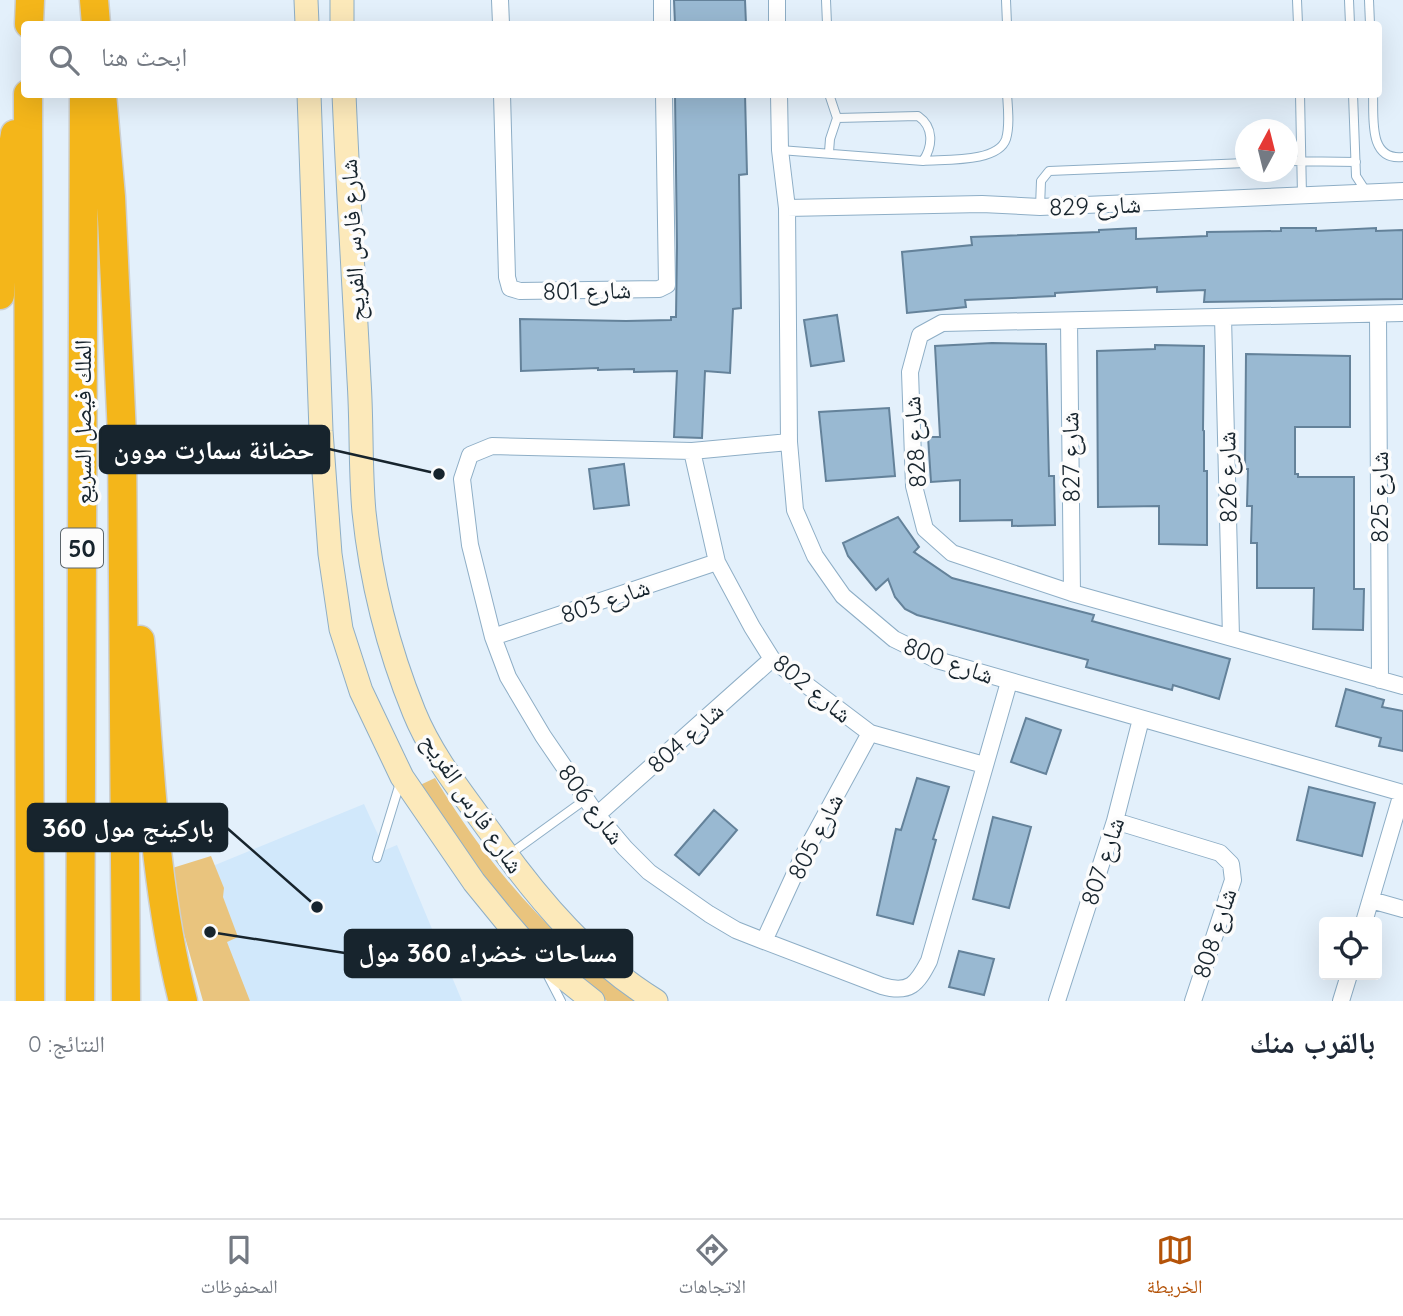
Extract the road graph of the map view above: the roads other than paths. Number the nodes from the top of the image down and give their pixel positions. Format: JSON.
{"nodes":[{"id":1,"x":30,"y":0,"type":"edge"},
{"id":2,"x":84,"y":0,"type":"edge"},
{"id":3,"x":94,"y":0,"type":"edge"},
{"id":4,"x":306,"y":0,"type":"edge"},
{"id":5,"x":342,"y":0,"type":"edge"},
{"id":6,"x":500,"y":0,"type":"edge"},
{"id":7,"x":662,"y":0,"type":"edge"},
{"id":8,"x":777,"y":0,"type":"edge"},
{"id":9,"x":826,"y":0,"type":"edge"},
{"id":10,"x":1006,"y":0,"type":"edge"},
{"id":11,"x":1297,"y":0,"type":"edge"},
{"id":12,"x":1349,"y":0,"type":"edge"},
{"id":13,"x":1369,"y":0,"type":"edge"},
{"id":14,"x":29,"y":21,"type":"edge"},
{"id":15,"x":84,"y":21,"type":"edge"},
{"id":16,"x":96,"y":21,"type":"edge"},
{"id":17,"x":306,"y":21,"type":"edge"},
{"id":18,"x":342,"y":21,"type":"edge"},
{"id":19,"x":500,"y":21,"type":"edge"},
{"id":20,"x":662,"y":21,"type":"edge"},
{"id":21,"x":777,"y":21,"type":"edge"},
{"id":22,"x":827,"y":21,"type":"edge"},
{"id":23,"x":1007,"y":21,"type":"edge"},
{"id":24,"x":1298,"y":21,"type":"edge"},
{"id":25,"x":1350,"y":21,"type":"edge"},
{"id":26,"x":1370,"y":21,"type":"edge"},
{"id":27,"x":21,"y":94,"type":"edge"},
{"id":28,"x":28,"y":98,"type":"edge"},
{"id":29,"x":84,"y":98,"type":"edge"},
{"id":30,"x":102,"y":98,"type":"edge"},
{"id":31,"x":309,"y":98,"type":"edge"},
{"id":32,"x":344,"y":98,"type":"edge"},
{"id":33,"x":502,"y":98,"type":"edge"},
{"id":34,"x":664,"y":98,"type":"edge"},
{"id":35,"x":779,"y":98,"type":"edge"},
{"id":36,"x":830,"y":98,"type":"edge"},
{"id":37,"x":1007,"y":98,"type":"edge"},
{"id":38,"x":1300,"y":98,"type":"edge"},
{"id":39,"x":1353,"y":98,"type":"edge"},
{"id":40,"x":1373,"y":98,"type":"edge"},
{"id":41,"x":837,"y":118,"type":"junction"},
{"id":42,"x":780,"y":149,"type":"junction"},
{"id":43,"x":830,"y":152,"type":"junction"},
{"id":44,"x":1403,"y":157,"type":"edge"},
{"id":45,"x":923,"y":160,"type":"junction"},
{"id":46,"x":1298,"y":160,"type":"edge"},
{"id":47,"x":1303,"y":160,"type":"junction"},
{"id":48,"x":1356,"y":162,"type":"junction"},
{"id":49,"x":1235,"y":163,"type":"edge"},
{"id":50,"x":1403,"y":191,"type":"edge"},
{"id":51,"x":1367,"y":192,"type":"junction"},
{"id":52,"x":1302,"y":195,"type":"junction"},
{"id":53,"x":1040,"y":207,"type":"junction"},
{"id":54,"x":787,"y":208,"type":"junction"},
{"id":55,"x":0,"y":295,"type":"edge"},
{"id":56,"x":1403,"y":313,"type":"edge"},
{"id":57,"x":1378,"y":314,"type":"junction"},
{"id":58,"x":1223,"y":317,"type":"junction"},
{"id":59,"x":1069,"y":321,"type":"junction"},
{"id":60,"x":122,"y":435,"type":"junction"},
{"id":61,"x":789,"y":442,"type":"junction"},
{"id":62,"x":692,"y":451,"type":"junction"},
{"id":63,"x":717,"y":562,"type":"junction"},
{"id":64,"x":1072,"y":593,"type":"junction"},
{"id":65,"x":494,"y":637,"type":"junction"},
{"id":66,"x":1231,"y":637,"type":"junction"},
{"id":67,"x":772,"y":659,"type":"junction"},
{"id":68,"x":1380,"y":680,"type":"junction"},
{"id":69,"x":1009,"y":682,"type":"junction"},
{"id":70,"x":1403,"y":686,"type":"edge"},
{"id":71,"x":1141,"y":719,"type":"junction"},
{"id":72,"x":870,"y":733,"type":"junction"},
{"id":73,"x":984,"y":765,"type":"junction"},
{"id":74,"x":402,"y":777,"type":"junction"},
{"id":75,"x":1402,"y":793,"type":"edge"},
{"id":76,"x":586,"y":799,"type":"junction"},
{"id":77,"x":597,"y":815,"type":"junction"},
{"id":78,"x":1115,"y":821,"type":"junction"},
{"id":79,"x":508,"y":856,"type":"junction"},
{"id":80,"x":377,"y":858,"type":"dead end"},
{"id":81,"x":1371,"y":900,"type":"junction"},
{"id":82,"x":1403,"y":909,"type":"edge"},
{"id":83,"x":1366,"y":917,"type":"edge"},
{"id":84,"x":764,"y":941,"type":"junction"},
{"id":85,"x":535,"y":955,"type":"junction"},
{"id":86,"x":1347,"y":980,"type":"edge"},
{"id":87,"x":30,"y":1001,"type":"edge"},
{"id":88,"x":80,"y":1001,"type":"edge"},
{"id":89,"x":125,"y":1001,"type":"edge"},
{"id":90,"x":183,"y":1001,"type":"edge"},
{"id":91,"x":561,"y":1001,"type":"edge"},
{"id":92,"x":593,"y":1001,"type":"edge"},
{"id":93,"x":656,"y":1001,"type":"edge"},
{"id":94,"x":1057,"y":1001,"type":"edge"},
{"id":95,"x":1193,"y":1001,"type":"edge"},
{"id":96,"x":1341,"y":1001,"type":"edge"}],
"edges":[{"from":1,"to":14,"type":"highway"},
{"from":2,"to":15,"type":"highway"},
{"from":3,"to":16,"type":"highway"},
{"from":4,"to":17,"type":"street"},
{"from":5,"to":18,"type":"street"},
{"from":6,"to":19,"type":"street"},
{"from":7,"to":20,"type":"street"},
{"from":8,"to":21,"type":"street"},
{"from":9,"to":22,"type":"lane"},
{"from":10,"to":23,"type":"lane"},
{"from":11,"to":24,"type":"lane"},
{"from":12,"to":25,"type":"lane"},
{"from":13,"to":26,"type":"lane"},
{"from":27,"to":55,"type":"highway"},
{"from":28,"to":87,"type":"highway","number":"50"},
{"from":29,"to":88,"type":"highway","name":"الملك فيصل السريع","number":"50"},
{"from":30,"to":60,"type":"highway"},
{"from":31,"to":74,"type":"street","name":"شارع فارس الفريح"},
{"from":32,"to":79,"type":"street","name":"شارع فارس الفريح"},
{"from":33,"to":34,"type":"street","name":"شارع 801"},
{"from":35,"to":42,"type":"street","name":"شارع 800"},
{"from":36,"to":41,"type":"lane"},
{"from":37,"to":45,"type":"lane"},
{"from":38,"to":47,"type":"lane"},
{"from":39,"to":48,"type":"lane"},
{"from":40,"to":44,"type":"lane"},
{"from":41,"to":43,"type":"lane"},
{"from":41,"to":45,"type":"lane"},
{"from":42,"to":43,"type":"lane"},
{"from":42,"to":54,"type":"street","name":"شارع 800"},
{"from":43,"to":45,"type":"lane"},
{"from":46,"to":47,"type":"lane"},
{"from":47,"to":48,"type":"lane"},
{"from":47,"to":52,"type":"lane"},
{"from":48,"to":51,"type":"lane"},
{"from":49,"to":53,"type":"lane"},
{"from":50,"to":51,"type":"street","name":"شارع 829"},
{"from":51,"to":52,"type":"street","name":"شارع 829"},
{"from":52,"to":53,"type":"street","name":"شارع 829"},
{"from":53,"to":54,"type":"street","name":"شارع 829"},
{"from":54,"to":61,"type":"street","name":"شارع 800"},
{"from":56,"to":57,"type":"street","name":"شارع 828"},
{"from":57,"to":58,"type":"street","name":"شارع 828"},
{"from":57,"to":68,"type":"street","name":"شارع 825"},
{"from":58,"to":59,"type":"street","name":"شارع 828"},
{"from":58,"to":66,"type":"street","name":"شارع 826"},
{"from":59,"to":64,"type":"street","name":"شارع 827"},
{"from":59,"to":64,"type":"street","name":"شارع 828"},
{"from":60,"to":89,"type":"highway"},
{"from":60,"to":90,"type":"highway"},
{"from":61,"to":62,"type":"street","name":"شارع 806"},
{"from":61,"to":69,"type":"street","name":"شارع 800"},
{"from":62,"to":63,"type":"street","name":"شارع 802"},
{"from":62,"to":65,"type":"street","name":"شارع 806"},
{"from":63,"to":65,"type":"street","name":"شارع 803"},
{"from":63,"to":67,"type":"street","name":"شارع 802"},
{"from":64,"to":66,"type":"street","name":"شارع 828"},
{"from":65,"to":76,"type":"street","name":"شارع 806"},
{"from":66,"to":68,"type":"street","name":"شارع 828"},
{"from":67,"to":72,"type":"street","name":"شارع 802"},
{"from":67,"to":77,"type":"street","name":"شارع 804"},
{"from":68,"to":70,"type":"street","name":"شارع 828"},
{"from":69,"to":71,"type":"street","name":"شارع 800"},
{"from":69,"to":73,"type":"street","name":"شارع 806"},
{"from":71,"to":75,"type":"street","name":"شارع 800"},
{"from":71,"to":78,"type":"street","name":"شارع 807"},
{"from":72,"to":73,"type":"street","name":"شارع 802"},
{"from":72,"to":84,"type":"street","name":"شارع 805"},
{"from":73,"to":84,"type":"street","name":"شارع 806"},
{"from":74,"to":80,"type":"lane"},
{"from":74,"to":85,"type":"street","name":"شارع فارس الفريح"},
{"from":75,"to":81,"type":"street"},
{"from":76,"to":77,"type":"street","name":"شارع 806"},
{"from":76,"to":79,"type":"lane"},
{"from":77,"to":84,"type":"street","name":"شارع 806"},
{"from":78,"to":94,"type":"street","name":"شارع 807"},
{"from":78,"to":95,"type":"street","name":"شارع 808"},
{"from":79,"to":93,"type":"street","name":"شارع فارس الفريح"},
{"from":81,"to":82,"type":"street"},
{"from":81,"to":83,"type":"street"},
{"from":85,"to":91,"type":"lane"},
{"from":85,"to":92,"type":"street","name":"شارع فارس الفريح"},
{"from":86,"to":96,"type":"street"}]}
